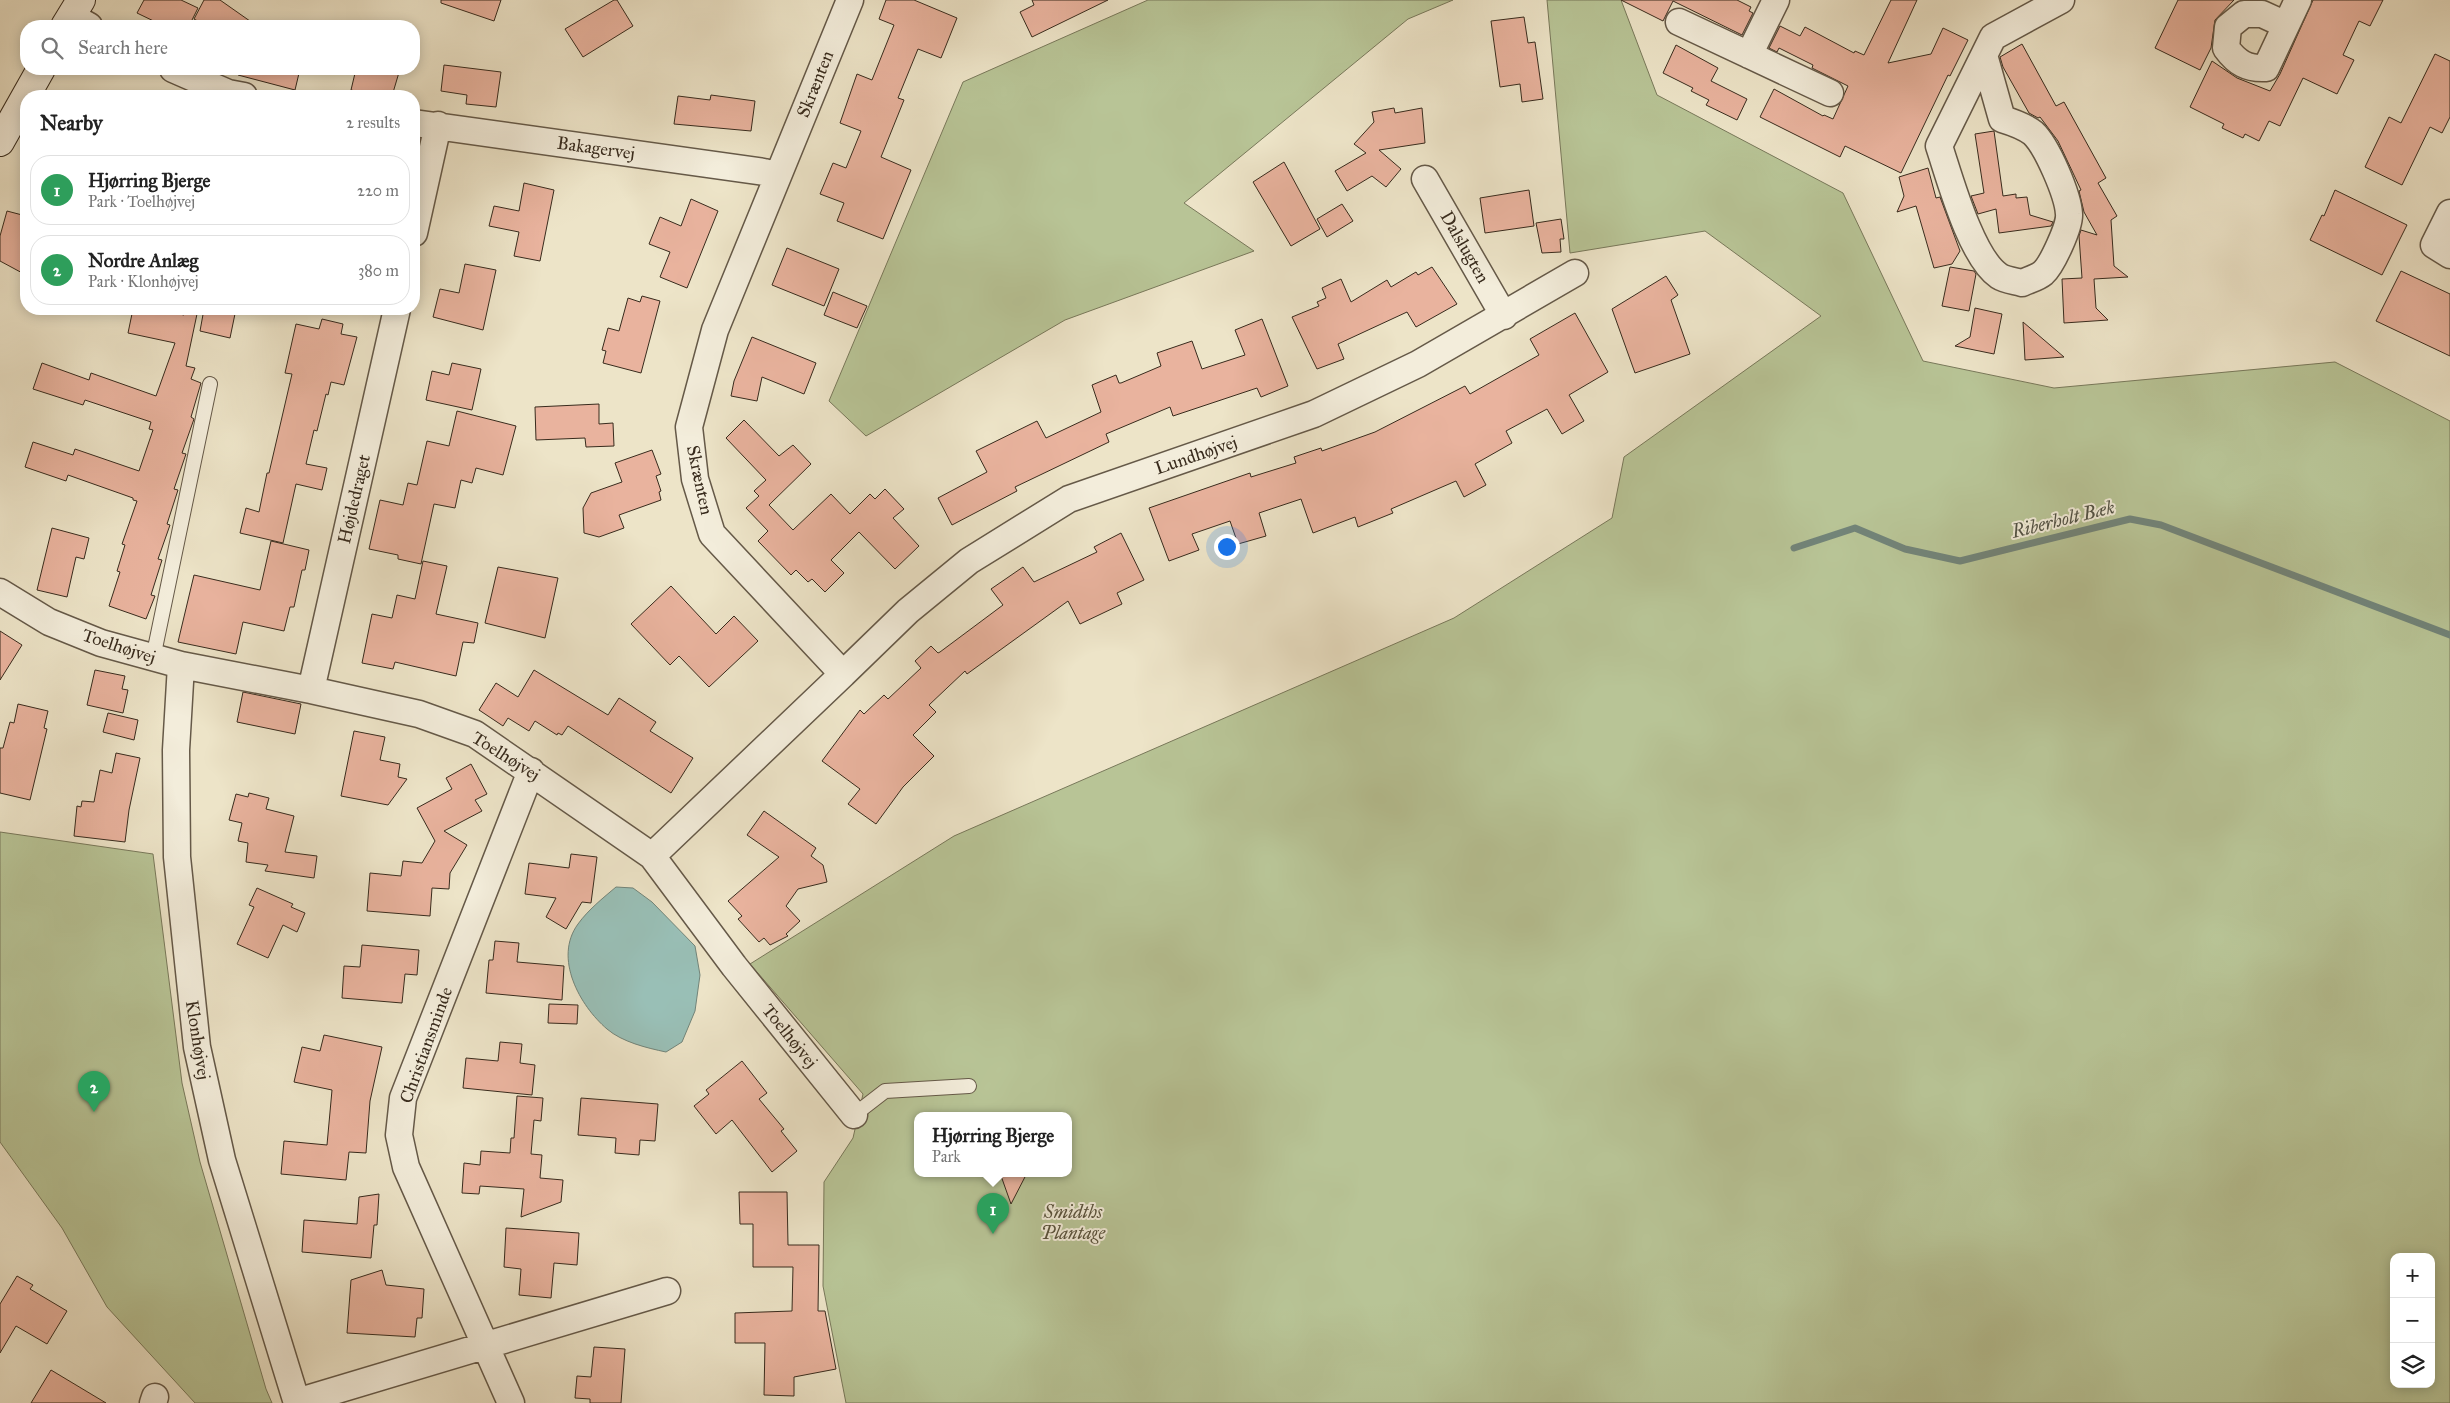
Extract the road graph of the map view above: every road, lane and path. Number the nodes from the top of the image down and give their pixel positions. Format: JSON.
{"nodes":[{"id":1,"x":850,"y":0,"type":"edge"},
{"id":2,"x":1776,"y":0,"type":"edge"},
{"id":3,"x":2060,"y":0,"type":"edge"},
{"id":4,"x":2298,"y":0,"type":"edge"},
{"id":5,"x":1678,"y":22,"type":"dead end"},
{"id":6,"x":2286,"y":25,"type":"dead end"},
{"id":7,"x":1749,"y":55,"type":"junction"},
{"id":8,"x":1984,"y":55,"type":"junction"},
{"id":9,"x":38,"y":75,"type":"edge"},
{"id":10,"x":187,"y":75,"type":"edge"},
{"id":11,"x":29,"y":90,"type":"edge"},
{"id":12,"x":221,"y":90,"type":"edge"},
{"id":13,"x":1830,"y":93,"type":"dead end"},
{"id":14,"x":20,"y":106,"type":"edge"},
{"id":15,"x":426,"y":124,"type":"edge"},
{"id":16,"x":0,"y":142,"type":"edge"},
{"id":17,"x":778,"y":176,"type":"junction"},
{"id":18,"x":420,"y":178,"type":"edge"},
{"id":19,"x":1425,"y":179,"type":"dead end"},
{"id":20,"x":2450,"y":213,"type":"edge"},
{"id":21,"x":2450,"y":255,"type":"edge"},
{"id":22,"x":1575,"y":273,"type":"dead end"},
{"id":23,"x":396,"y":315,"type":"edge"},
{"id":24,"x":1504,"y":316,"type":"junction"},
{"id":25,"x":210,"y":384,"type":"dead end"},
{"id":26,"x":0,"y":592,"type":"edge"},
{"id":27,"x":153,"y":658,"type":"junction"},
{"id":28,"x":182,"y":665,"type":"junction"},
{"id":29,"x":843,"y":674,"type":"junction"},
{"id":30,"x":311,"y":690,"type":"junction"},
{"id":31,"x":531,"y":771,"type":"junction"},
{"id":32,"x":652,"y":856,"type":"junction"},
{"id":33,"x":969,"y":1086,"type":"dead end"},
{"id":34,"x":854,"y":1115,"type":"joint"},
{"id":35,"x":667,"y":1292,"type":"dead end"},
{"id":36,"x":484,"y":1346,"type":"junction"},
{"id":37,"x":297,"y":1403,"type":"edge"},
{"id":38,"x":511,"y":1403,"type":"edge"}],
"edges":[{"from":1,"to":17,"type":"street","name":"Skrænten"},
{"from":2,"to":7,"type":"street"},
{"from":3,"to":8,"type":"street"},
{"from":4,"to":6,"type":"street"},
{"from":5,"to":7,"type":"street"},
{"from":7,"to":13,"type":"street"},
{"from":8,"to":8,"type":"street"},
{"from":9,"to":11,"type":"street"},
{"from":10,"to":12,"type":"street"},
{"from":14,"to":16,"type":"street"},
{"from":15,"to":17,"type":"street","name":"Bakagervej"},
{"from":15,"to":18,"type":"street"},
{"from":17,"to":29,"type":"street","name":"Skrænten"},
{"from":19,"to":24,"type":"street","name":"Dalslugten"},
{"from":20,"to":21,"type":"street"},
{"from":22,"to":24,"type":"street","name":"Lundhøjvej"},
{"from":23,"to":30,"type":"street","name":"Højdedraget"},
{"from":24,"to":29,"type":"street","name":"Lundhøjvej"},
{"from":25,"to":27,"type":"lane"},
{"from":26,"to":27,"type":"street","name":"Toelhøjvej"},
{"from":27,"to":28,"type":"street","name":"Toelhøjvej"},
{"from":28,"to":30,"type":"street","name":"Toelhøjvej"},
{"from":28,"to":37,"type":"street","name":"Klonhøjvej"},
{"from":29,"to":32,"type":"street"},
{"from":30,"to":31,"type":"street","name":"Toelhøjvej"},
{"from":31,"to":32,"type":"street","name":"Toelhøjvej"},
{"from":31,"to":36,"type":"street","name":"Christiansminde"},
{"from":32,"to":34,"type":"street","name":"Toelhøjvej"},
{"from":33,"to":34,"type":"lane"},
{"from":35,"to":36,"type":"street"},
{"from":36,"to":37,"type":"street"},
{"from":36,"to":38,"type":"street","name":"Christiansminde"}]}
